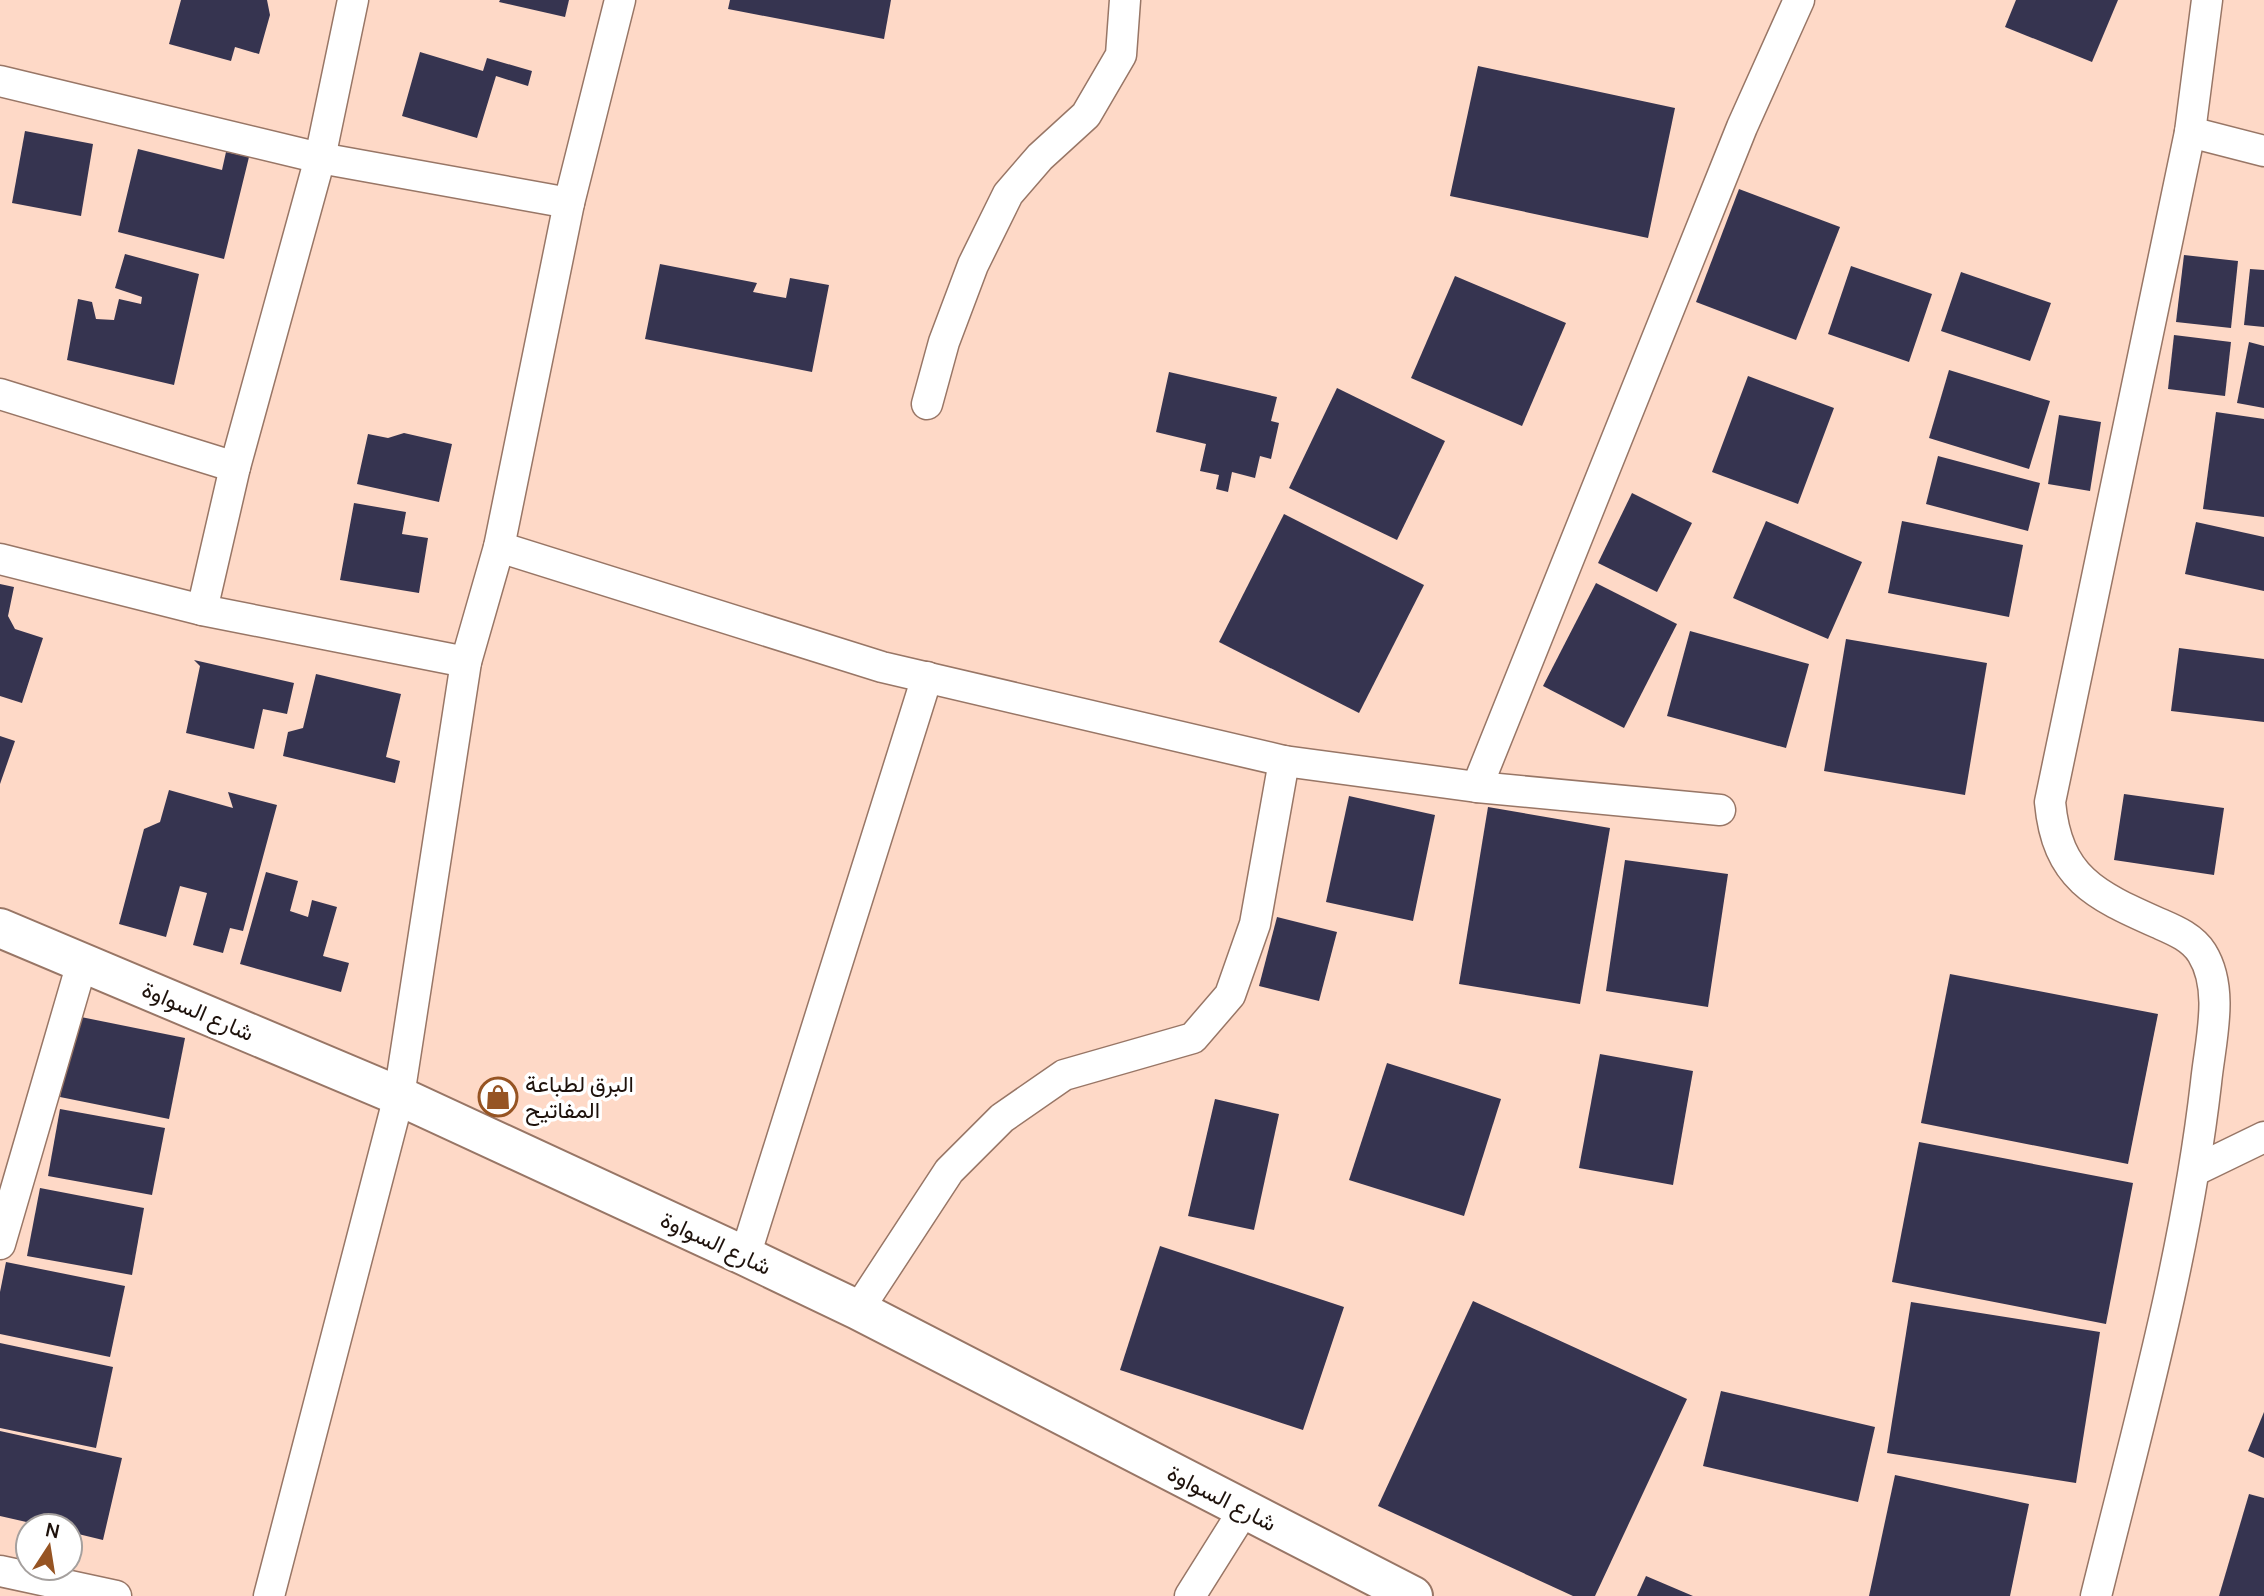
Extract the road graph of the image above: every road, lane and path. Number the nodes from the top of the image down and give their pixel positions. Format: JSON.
{"nodes":[{"id":1,"x":353,"y":0,"type":"edge"},
{"id":2,"x":620,"y":0,"type":"edge"},
{"id":3,"x":1125,"y":0,"type":"edge"},
{"id":4,"x":1799,"y":0,"type":"edge"},
{"id":5,"x":2207,"y":0,"type":"edge"},
{"id":6,"x":0,"y":81,"type":"edge"},
{"id":7,"x":2190,"y":132,"type":"junction"},
{"id":8,"x":2264,"y":151,"type":"edge"},
{"id":9,"x":320,"y":158,"type":"junction"},
{"id":10,"x":569,"y":203,"type":"junction"},
{"id":11,"x":0,"y":394,"type":"edge"},
{"id":12,"x":927,"y":404,"type":"dead end"},
{"id":13,"x":235,"y":467,"type":"junction"},
{"id":14,"x":499,"y":547,"type":"junction"},
{"id":15,"x":0,"y":559,"type":"edge"},
{"id":16,"x":202,"y":610,"type":"junction"},
{"id":17,"x":466,"y":662,"type":"junction"},
{"id":18,"x":927,"y":677,"type":"junction"},
{"id":19,"x":1284,"y":761,"type":"junction"},
{"id":20,"x":1477,"y":787,"type":"junction"},
{"id":21,"x":1720,"y":810,"type":"dead end"},
{"id":22,"x":0,"y":928,"type":"edge"},
{"id":23,"x":82,"y":963,"type":"junction"},
{"id":24,"x":399,"y":1096,"type":"junction"},
{"id":25,"x":2264,"y":1137,"type":"edge"},
{"id":26,"x":2196,"y":1170,"type":"junction"},
{"id":27,"x":0,"y":1244,"type":"edge"},
{"id":28,"x":745,"y":1256,"type":"junction"},
{"id":29,"x":858,"y":1310,"type":"junction"},
{"id":30,"x":1244,"y":1510,"type":"junction"},
{"id":31,"x":0,"y":1571,"type":"edge"},
{"id":32,"x":116,"y":1596,"type":"edge"},
{"id":33,"x":269,"y":1596,"type":"edge"},
{"id":34,"x":1189,"y":1596,"type":"edge"},
{"id":35,"x":1413,"y":1596,"type":"edge"},
{"id":36,"x":2096,"y":1596,"type":"edge"}],
"edges":[{"from":1,"to":9,"type":"street"},
{"from":2,"to":10,"type":"street"},
{"from":3,"to":12,"type":"street"},
{"from":4,"to":20,"type":"street"},
{"from":5,"to":7,"type":"street"},
{"from":6,"to":9,"type":"street"},
{"from":7,"to":8,"type":"street"},
{"from":7,"to":26,"type":"street"},
{"from":9,"to":10,"type":"street"},
{"from":9,"to":13,"type":"street"},
{"from":10,"to":14,"type":"street"},
{"from":11,"to":13,"type":"street"},
{"from":13,"to":16,"type":"street"},
{"from":14,"to":17,"type":"street"},
{"from":14,"to":18,"type":"street"},
{"from":15,"to":16,"type":"street"},
{"from":16,"to":17,"type":"street"},
{"from":17,"to":24,"type":"street"},
{"from":18,"to":19,"type":"street"},
{"from":18,"to":28,"type":"street"},
{"from":19,"to":20,"type":"street"},
{"from":19,"to":29,"type":"street"},
{"from":20,"to":21,"type":"street"},
{"from":22,"to":23,"type":"street","name":"شارع السواوة"},
{"from":23,"to":24,"type":"street","name":"شارع السواوة"},
{"from":23,"to":27,"type":"street"},
{"from":24,"to":28,"type":"street","name":"شارع السواوة"},
{"from":24,"to":33,"type":"street"},
{"from":25,"to":26,"type":"street"},
{"from":26,"to":36,"type":"street"},
{"from":28,"to":29,"type":"street","name":"شارع السواوة"},
{"from":29,"to":30,"type":"street","name":"شارع السواوة"},
{"from":30,"to":34,"type":"street"},
{"from":30,"to":35,"type":"street","name":"شارع السواوة"},
{"from":31,"to":32,"type":"street"}]}
